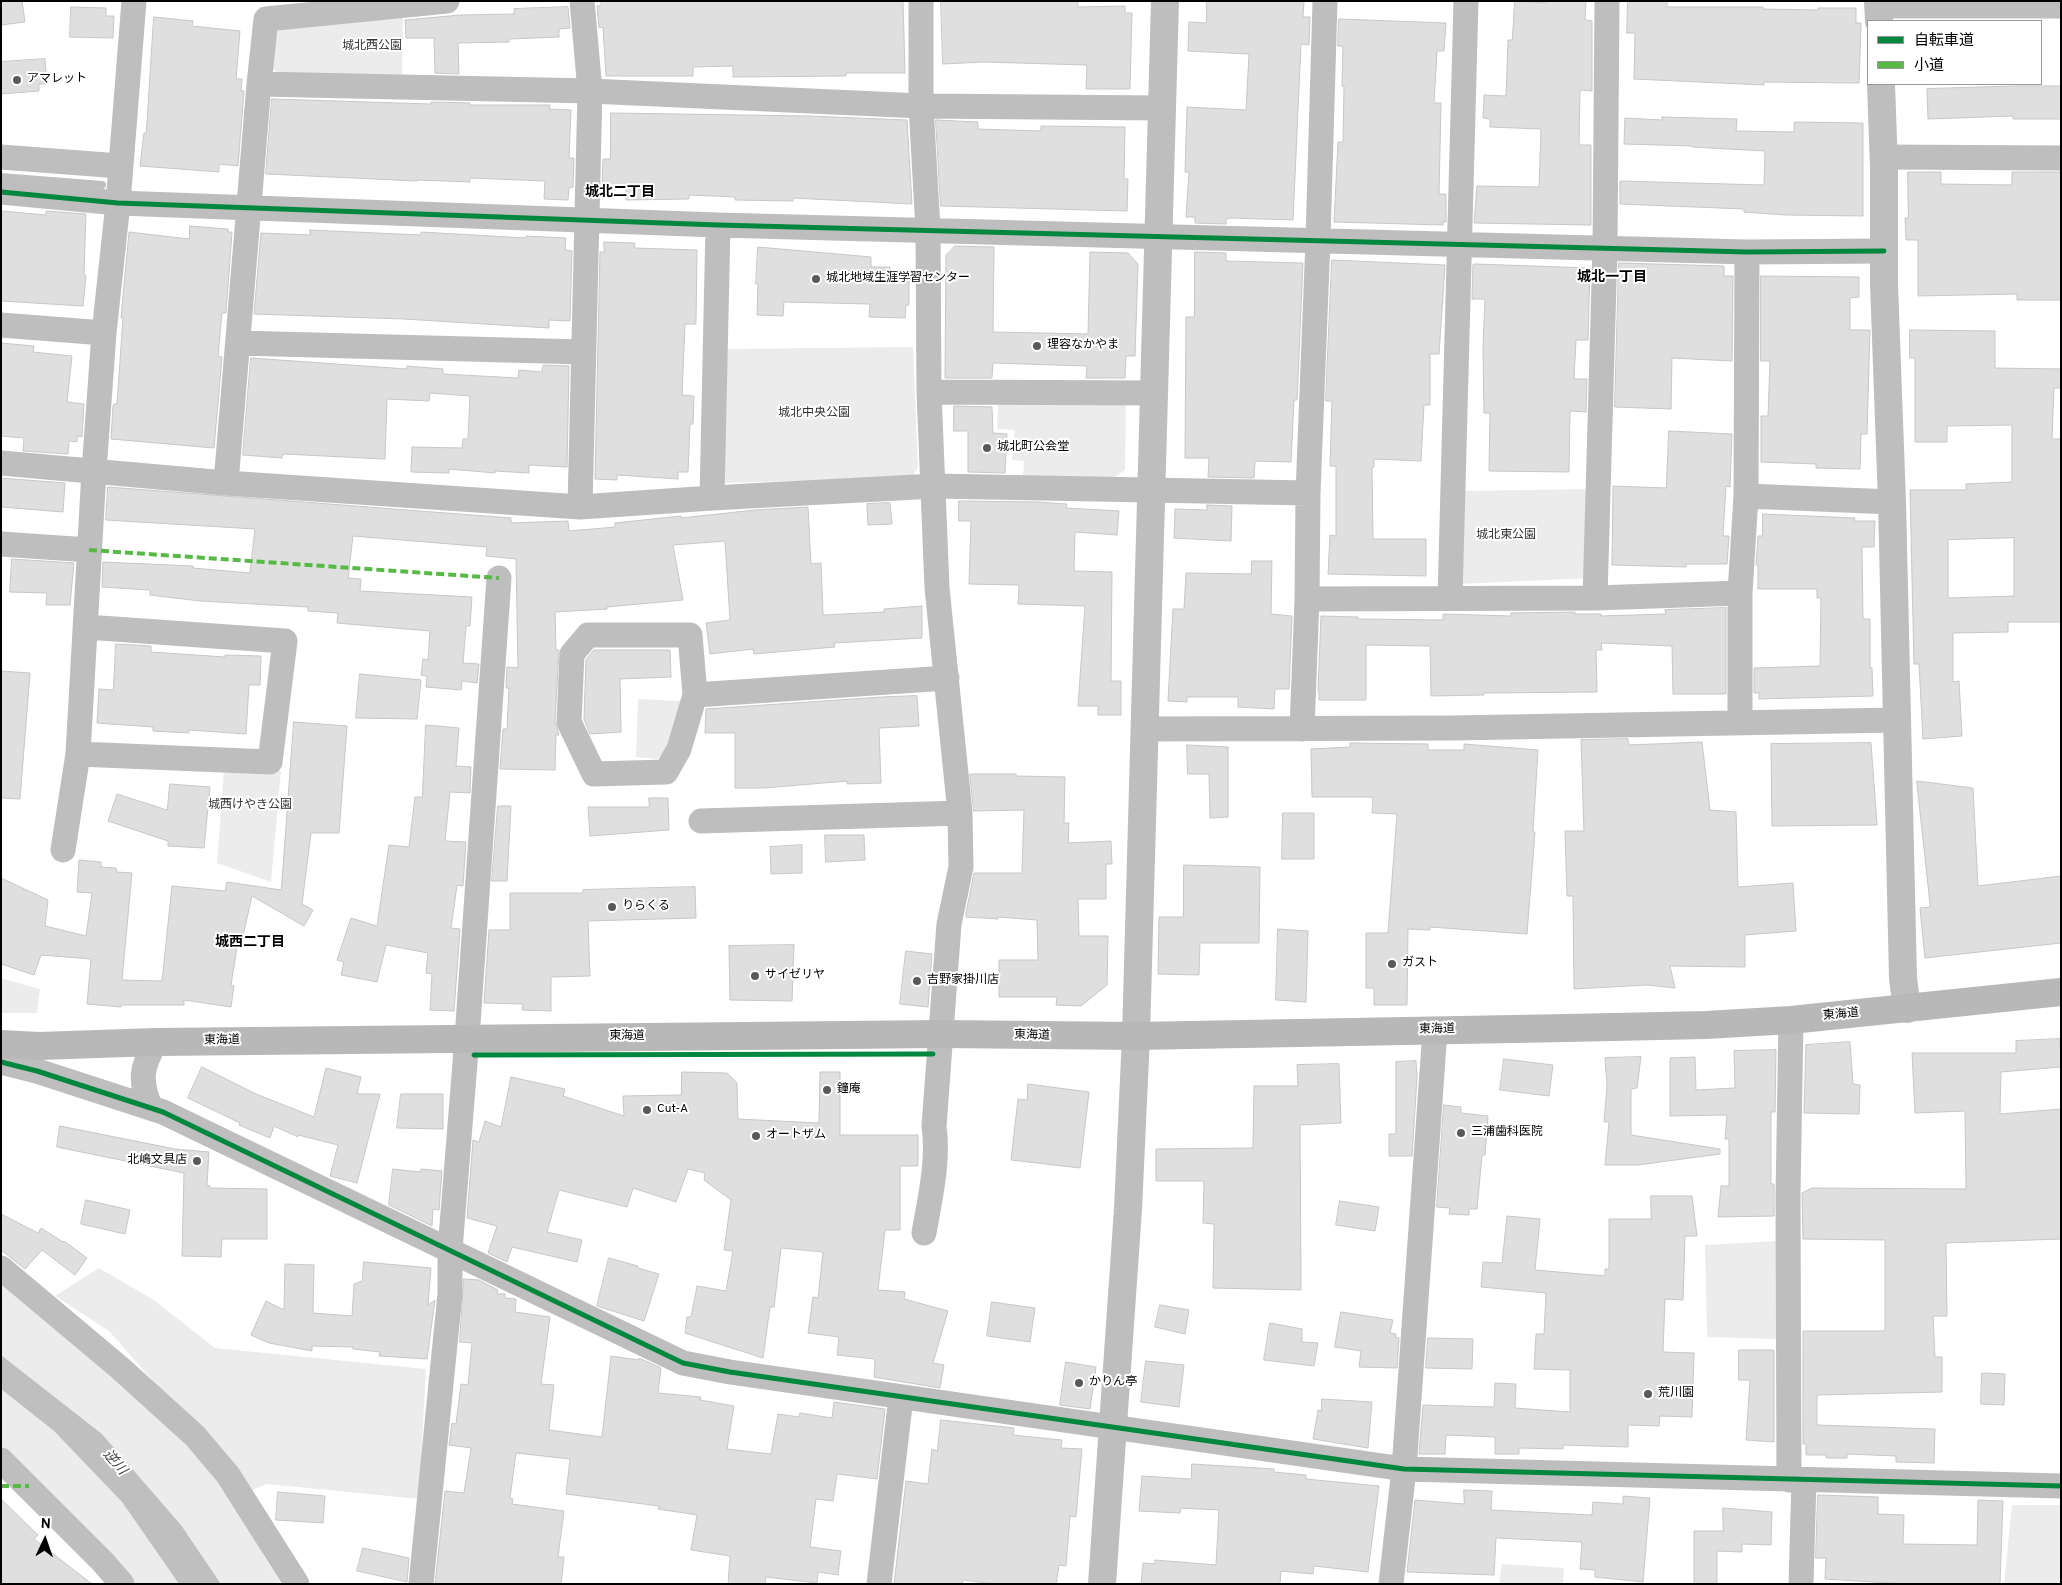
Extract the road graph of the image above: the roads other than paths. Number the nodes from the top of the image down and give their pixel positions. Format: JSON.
{"nodes":[{"id":1,"x":134,"y":1,"type":"edge"},
{"id":2,"x":447,"y":1,"type":"edge"},
{"id":3,"x":582,"y":1,"type":"edge"},
{"id":4,"x":921,"y":1,"type":"edge"},
{"id":5,"x":1165,"y":1,"type":"edge"},
{"id":6,"x":1325,"y":1,"type":"edge"},
{"id":7,"x":1466,"y":1,"type":"edge"},
{"id":8,"x":1607,"y":1,"type":"edge"},
{"id":9,"x":2061,"y":6,"type":"edge"},
{"id":10,"x":1878,"y":9,"type":"edge"},
{"id":11,"x":259,"y":84,"type":"junction"},
{"id":12,"x":1881,"y":85,"type":"edge"},
{"id":13,"x":590,"y":91,"type":"junction"},
{"id":14,"x":921,"y":106,"type":"junction"},
{"id":15,"x":1162,"y":108,"type":"junction"},
{"id":16,"x":1,"y":157,"type":"edge"},
{"id":17,"x":1884,"y":157,"type":"junction"},
{"id":18,"x":2061,"y":158,"type":"edge"},
{"id":19,"x":120,"y":166,"type":"junction"},
{"id":20,"x":1,"y":192,"type":"edge"},
{"id":21,"x":118,"y":203,"type":"junction"},
{"id":22,"x":248,"y":208,"type":"junction"},
{"id":23,"x":588,"y":220,"type":"junction"},
{"id":24,"x":718,"y":225,"type":"junction"},
{"id":25,"x":928,"y":229,"type":"junction"},
{"id":26,"x":1158,"y":236,"type":"junction"},
{"id":27,"x":1318,"y":240,"type":"junction"},
{"id":28,"x":1461,"y":244,"type":"junction"},
{"id":29,"x":1605,"y":248,"type":"junction"},
{"id":30,"x":1884,"y":251,"type":"junction"},
{"id":31,"x":1747,"y":252,"type":"junction"},
{"id":32,"x":1,"y":326,"type":"edge"},
{"id":33,"x":104,"y":333,"type":"junction"},
{"id":34,"x":238,"y":343,"type":"junction"},
{"id":35,"x":583,"y":352,"type":"junction"},
{"id":36,"x":929,"y":392,"type":"junction"},
{"id":37,"x":1154,"y":393,"type":"junction"},
{"id":38,"x":1,"y":463,"type":"edge"},
{"id":39,"x":94,"y":471,"type":"junction"},
{"id":40,"x":226,"y":483,"type":"junction"},
{"id":41,"x":934,"y":486,"type":"junction"},
{"id":42,"x":1151,"y":488,"type":"junction"},
{"id":43,"x":1308,"y":493,"type":"junction"},
{"id":44,"x":1746,"y":496,"type":"junction"},
{"id":45,"x":712,"y":498,"type":"junction"},
{"id":46,"x":1892,"y":502,"type":"junction"},
{"id":47,"x":580,"y":507,"type":"junction"},
{"id":48,"x":1,"y":544,"type":"edge"},
{"id":49,"x":89,"y":550,"type":"junction"},
{"id":50,"x":499,"y":578,"type":"dead end"},
{"id":51,"x":1740,"y":594,"type":"junction"},
{"id":52,"x":1450,"y":598,"type":"junction"},
{"id":53,"x":1595,"y":598,"type":"junction"},
{"id":54,"x":1307,"y":599,"type":"junction"},
{"id":55,"x":86,"y":627,"type":"junction"},
{"id":56,"x":947,"y":678,"type":"junction"},
{"id":57,"x":695,"y":695,"type":"junction"},
{"id":58,"x":1897,"y":720,"type":"junction"},
{"id":59,"x":1740,"y":723,"type":"junction"},
{"id":60,"x":1145,"y":729,"type":"junction"},
{"id":61,"x":1302,"y":729,"type":"junction"},
{"id":62,"x":78,"y":754,"type":"junction"},
{"id":63,"x":960,"y":813,"type":"junction"},
{"id":64,"x":701,"y":821,"type":"dead end"},
{"id":65,"x":63,"y":850,"type":"dead end"},
{"id":66,"x":2061,"y":992,"type":"edge"},
{"id":67,"x":1906,"y":1008,"type":"junction"},
{"id":68,"x":1791,"y":1020,"type":"junction"},
{"id":69,"x":1435,"y":1030,"type":"junction"},
{"id":70,"x":940,"y":1034,"type":"junction"},
{"id":71,"x":1136,"y":1036,"type":"junction"},
{"id":72,"x":467,"y":1038,"type":"junction"},
{"id":73,"x":156,"y":1042,"type":"junction"},
{"id":74,"x":1,"y":1044,"type":"edge"},
{"id":75,"x":1,"y":1062,"type":"edge"},
{"id":76,"x":151,"y":1108,"type":"junction"},
{"id":77,"x":924,"y":1233,"type":"dead end"},
{"id":78,"x":450,"y":1250,"type":"junction"},
{"id":79,"x":1,"y":1268,"type":"edge"},
{"id":80,"x":901,"y":1396,"type":"junction"},
{"id":81,"x":1113,"y":1427,"type":"junction"},
{"id":82,"x":1,"y":1460,"type":"edge"},
{"id":83,"x":1404,"y":1469,"type":"junction"},
{"id":84,"x":1797,"y":1480,"type":"junction"},
{"id":85,"x":2061,"y":1486,"type":"edge"},
{"id":86,"x":122,"y":1584,"type":"edge"},
{"id":87,"x":297,"y":1584,"type":"edge"},
{"id":88,"x":421,"y":1584,"type":"edge"},
{"id":89,"x":879,"y":1584,"type":"edge"},
{"id":90,"x":1102,"y":1584,"type":"edge"},
{"id":91,"x":1391,"y":1584,"type":"edge"},
{"id":92,"x":1801,"y":1584,"type":"edge"}],
"edges":[{"from":1,"to":19,"type":"street"},
{"from":2,"to":11,"type":"street"},
{"from":3,"to":13,"type":"street"},
{"from":4,"to":14,"type":"street"},
{"from":5,"to":15,"type":"street"},
{"from":6,"to":27,"type":"street"},
{"from":7,"to":28,"type":"street"},
{"from":8,"to":29,"type":"street"},
{"from":9,"to":10,"type":"street"},
{"from":11,"to":13,"type":"street"},
{"from":11,"to":22,"type":"street"},
{"from":12,"to":17,"type":"street"},
{"from":13,"to":14,"type":"street"},
{"from":13,"to":23,"type":"street"},
{"from":14,"to":15,"type":"street"},
{"from":14,"to":25,"type":"street"},
{"from":15,"to":26,"type":"street"},
{"from":16,"to":19,"type":"street"},
{"from":17,"to":18,"type":"street"},
{"from":17,"to":30,"type":"street"},
{"from":19,"to":21,"type":"street"},
{"from":20,"to":21,"type":"street"},
{"from":21,"to":22,"type":"street"},
{"from":21,"to":33,"type":"street"},
{"from":22,"to":23,"type":"street"},
{"from":22,"to":34,"type":"street"},
{"from":23,"to":24,"type":"street"},
{"from":23,"to":35,"type":"street"},
{"from":24,"to":25,"type":"street"},
{"from":24,"to":45,"type":"street"},
{"from":25,"to":26,"type":"street"},
{"from":25,"to":36,"type":"street"},
{"from":26,"to":27,"type":"street"},
{"from":26,"to":37,"type":"street"},
{"from":27,"to":28,"type":"street"},
{"from":27,"to":43,"type":"street"},
{"from":28,"to":29,"type":"street"},
{"from":28,"to":52,"type":"street"},
{"from":29,"to":31,"type":"street"},
{"from":29,"to":53,"type":"street"},
{"from":30,"to":31,"type":"street"},
{"from":30,"to":46,"type":"street"},
{"from":31,"to":44,"type":"street"},
{"from":32,"to":33,"type":"street"},
{"from":33,"to":39,"type":"street"},
{"from":34,"to":35,"type":"street"},
{"from":34,"to":40,"type":"street"},
{"from":35,"to":47,"type":"street"},
{"from":36,"to":37,"type":"street"},
{"from":36,"to":41,"type":"street"},
{"from":37,"to":42,"type":"street"},
{"from":38,"to":39,"type":"street"},
{"from":39,"to":40,"type":"street"},
{"from":39,"to":49,"type":"street"},
{"from":40,"to":47,"type":"street"},
{"from":41,"to":42,"type":"street"},
{"from":41,"to":45,"type":"street"},
{"from":41,"to":56,"type":"street"},
{"from":42,"to":43,"type":"street"},
{"from":42,"to":60,"type":"street"},
{"from":43,"to":54,"type":"street"},
{"from":44,"to":46,"type":"street"},
{"from":44,"to":51,"type":"street"},
{"from":45,"to":47,"type":"street"},
{"from":46,"to":58,"type":"street"},
{"from":48,"to":49,"type":"street"},
{"from":49,"to":55,"type":"street"},
{"from":50,"to":72,"type":"street"},
{"from":51,"to":53,"type":"street"},
{"from":51,"to":59,"type":"street"},
{"from":52,"to":53,"type":"street"},
{"from":52,"to":54,"type":"street"},
{"from":54,"to":61,"type":"street"},
{"from":55,"to":62,"type":"street"},
{"from":55,"to":62,"type":"street"},
{"from":56,"to":57,"type":"street"},
{"from":56,"to":63,"type":"street"},
{"from":57,"to":57,"type":"street"},
{"from":58,"to":59,"type":"street"},
{"from":58,"to":67,"type":"street"},
{"from":59,"to":61,"type":"street"},
{"from":60,"to":61,"type":"street"},
{"from":60,"to":71,"type":"street"},
{"from":62,"to":65,"type":"street"},
{"from":63,"to":64,"type":"street"},
{"from":63,"to":70,"type":"street"},
{"from":66,"to":67,"type":"main road","name":"東海道"},
{"from":67,"to":68,"type":"main road","name":"東海道"},
{"from":68,"to":69,"type":"main road","name":"東海道"},
{"from":68,"to":84,"type":"street"},
{"from":69,"to":71,"type":"main road","name":"東海道"},
{"from":69,"to":83,"type":"street"},
{"from":70,"to":71,"type":"main road","name":"東海道"},
{"from":70,"to":72,"type":"main road","name":"東海道"},
{"from":70,"to":77,"type":"street"},
{"from":71,"to":81,"type":"street"},
{"from":72,"to":73,"type":"main road","name":"東海道"},
{"from":72,"to":78,"type":"street"},
{"from":73,"to":74,"type":"main road","name":"東海道"},
{"from":73,"to":76,"type":"street"},
{"from":75,"to":76,"type":"street"},
{"from":76,"to":78,"type":"street"},
{"from":78,"to":80,"type":"street"},
{"from":78,"to":88,"type":"street"},
{"from":79,"to":87,"type":"street"},
{"from":80,"to":81,"type":"street"},
{"from":80,"to":89,"type":"street"},
{"from":81,"to":83,"type":"street"},
{"from":81,"to":90,"type":"street"},
{"from":82,"to":86,"type":"street"},
{"from":83,"to":84,"type":"street"},
{"from":83,"to":91,"type":"street"},
{"from":84,"to":85,"type":"street"},
{"from":84,"to":92,"type":"street"}]}
